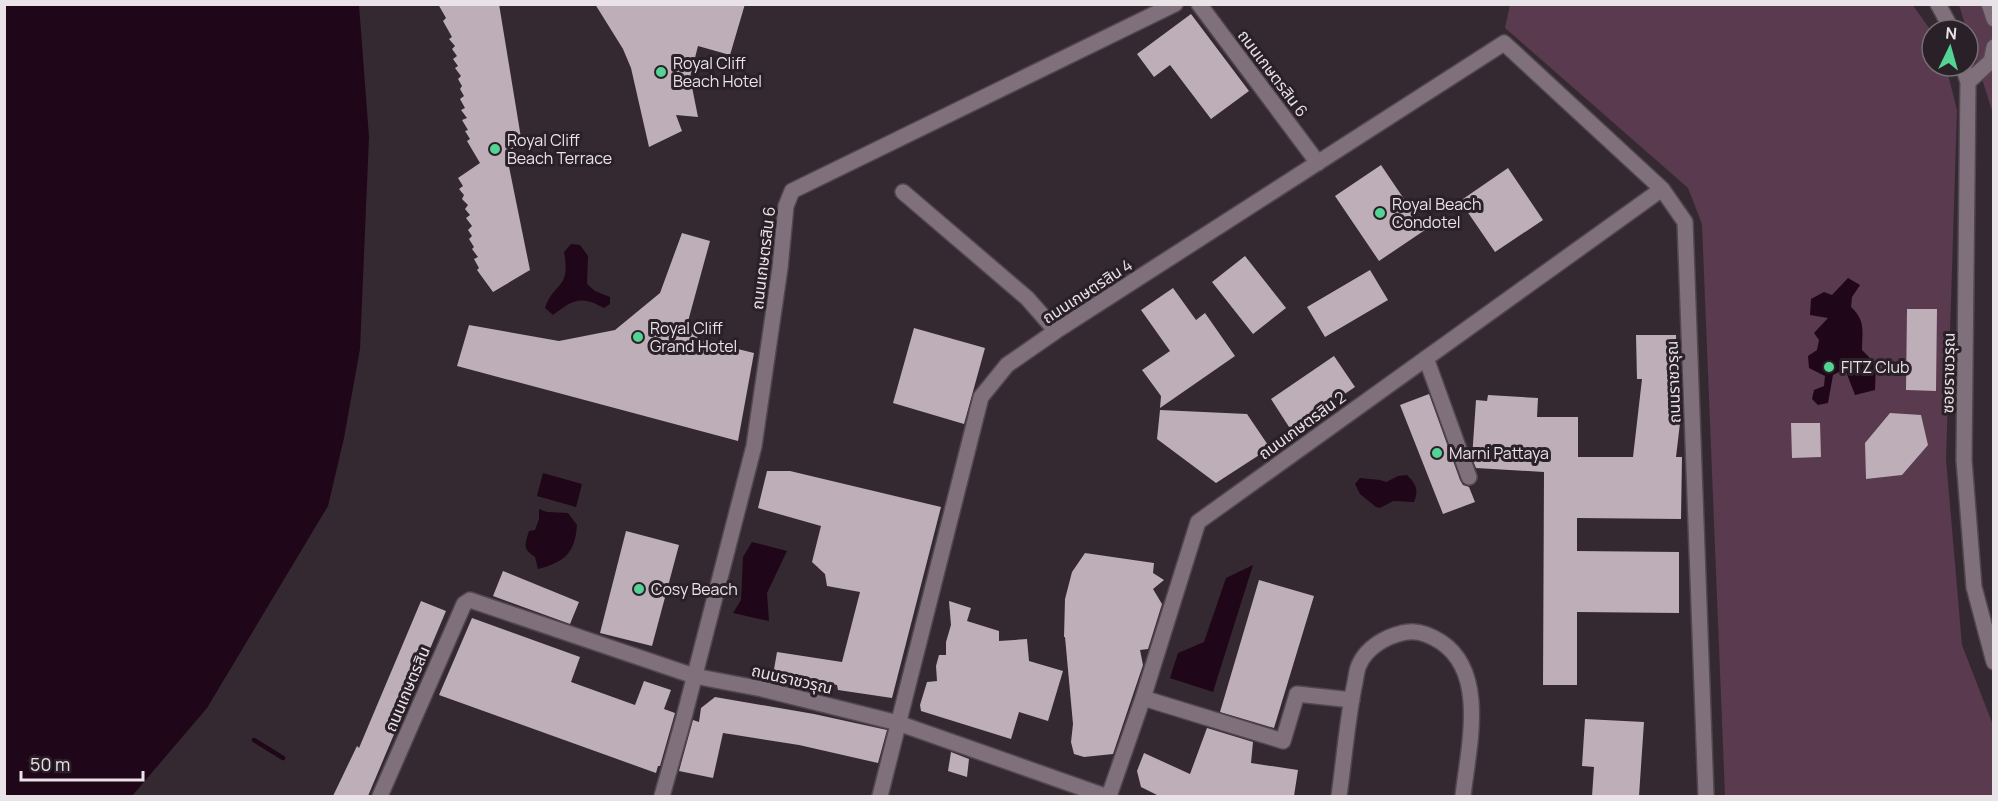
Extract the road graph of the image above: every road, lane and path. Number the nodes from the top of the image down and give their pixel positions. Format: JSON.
{"nodes":[{"id":1,"x":1175,"y":4,"type":"edge"},
{"id":2,"x":1199,"y":4,"type":"edge"},
{"id":3,"x":1938,"y":4,"type":"edge"},
{"id":4,"x":1989,"y":4,"type":"edge"},
{"id":5,"x":1946,"y":18,"type":"edge"},
{"id":6,"x":1994,"y":19,"type":"edge"},
{"id":7,"x":1504,"y":43,"type":"joint"},
{"id":8,"x":1994,"y":47,"type":"edge"},
{"id":9,"x":1967,"y":78,"type":"edge"},
{"id":10,"x":1968,"y":82,"type":"junction"},
{"id":11,"x":1318,"y":163,"type":"junction"},
{"id":12,"x":1662,"y":189,"type":"junction"},
{"id":13,"x":903,"y":192,"type":"dead end"},
{"id":14,"x":1056,"y":331,"type":"junction"},
{"id":15,"x":1426,"y":358,"type":"junction"},
{"id":16,"x":1470,"y":477,"type":"dead end"},
{"id":17,"x":470,"y":600,"type":"joint"},
{"id":18,"x":1994,"y":662,"type":"edge"},
{"id":19,"x":694,"y":676,"type":"junction"},
{"id":20,"x":1143,"y":698,"type":"junction"},
{"id":21,"x":1352,"y":699,"type":"junction"},
{"id":22,"x":898,"y":723,"type":"junction"},
{"id":23,"x":380,"y":796,"type":"edge"},
{"id":24,"x":662,"y":796,"type":"edge"},
{"id":25,"x":879,"y":796,"type":"edge"},
{"id":26,"x":1105,"y":796,"type":"edge"},
{"id":27,"x":1110,"y":796,"type":"edge"},
{"id":28,"x":1339,"y":796,"type":"edge"},
{"id":29,"x":1463,"y":796,"type":"edge"},
{"id":30,"x":1706,"y":796,"type":"edge"}],
"edges":[{"from":1,"to":19,"type":"street","name":"ถนนเกษตรสิน 6"},
{"from":2,"to":11,"type":"street","name":"ถนนเกษตรสิน 6"},
{"from":3,"to":5,"type":"street"},
{"from":4,"to":6,"type":"street"},
{"from":7,"to":11,"type":"street","name":"ถนนเกษตรสิน 4"},
{"from":7,"to":12,"type":"street","name":"ถนนราชวรุณ"},
{"from":8,"to":10,"type":"street"},
{"from":9,"to":10,"type":"street","name":"ซอยราชวรุณ"},
{"from":10,"to":18,"type":"street","name":"ซอยราชวรุณ"},
{"from":11,"to":14,"type":"street","name":"ถนนเกษตรสิน 4"},
{"from":12,"to":15,"type":"street","name":"ถนนเกษตรสิน 2"},
{"from":12,"to":30,"type":"street","name":"ถนนราชวรุณ"},
{"from":13,"to":14,"type":"street"},
{"from":14,"to":22,"type":"street","name":"ถนนเกษตรสิน 4"},
{"from":15,"to":16,"type":"street"},
{"from":15,"to":20,"type":"street","name":"ถนนเกษตรสิน 2"},
{"from":17,"to":19,"type":"street","name":"ถนนราชวรุณ"},
{"from":17,"to":23,"type":"street","name":"ถนนเกษตรสิน"},
{"from":19,"to":22,"type":"street","name":"ถนนราชวรุณ"},
{"from":19,"to":24,"type":"street"},
{"from":20,"to":21,"type":"street"},
{"from":20,"to":27,"type":"street","name":"ถนนเกษตรสิน 2"},
{"from":21,"to":28,"type":"street"},
{"from":21,"to":29,"type":"street"},
{"from":22,"to":25,"type":"street","name":"ถนนเกษตรสิน 4"},
{"from":22,"to":26,"type":"street","name":"ถนนราชวรุณ"}]}
